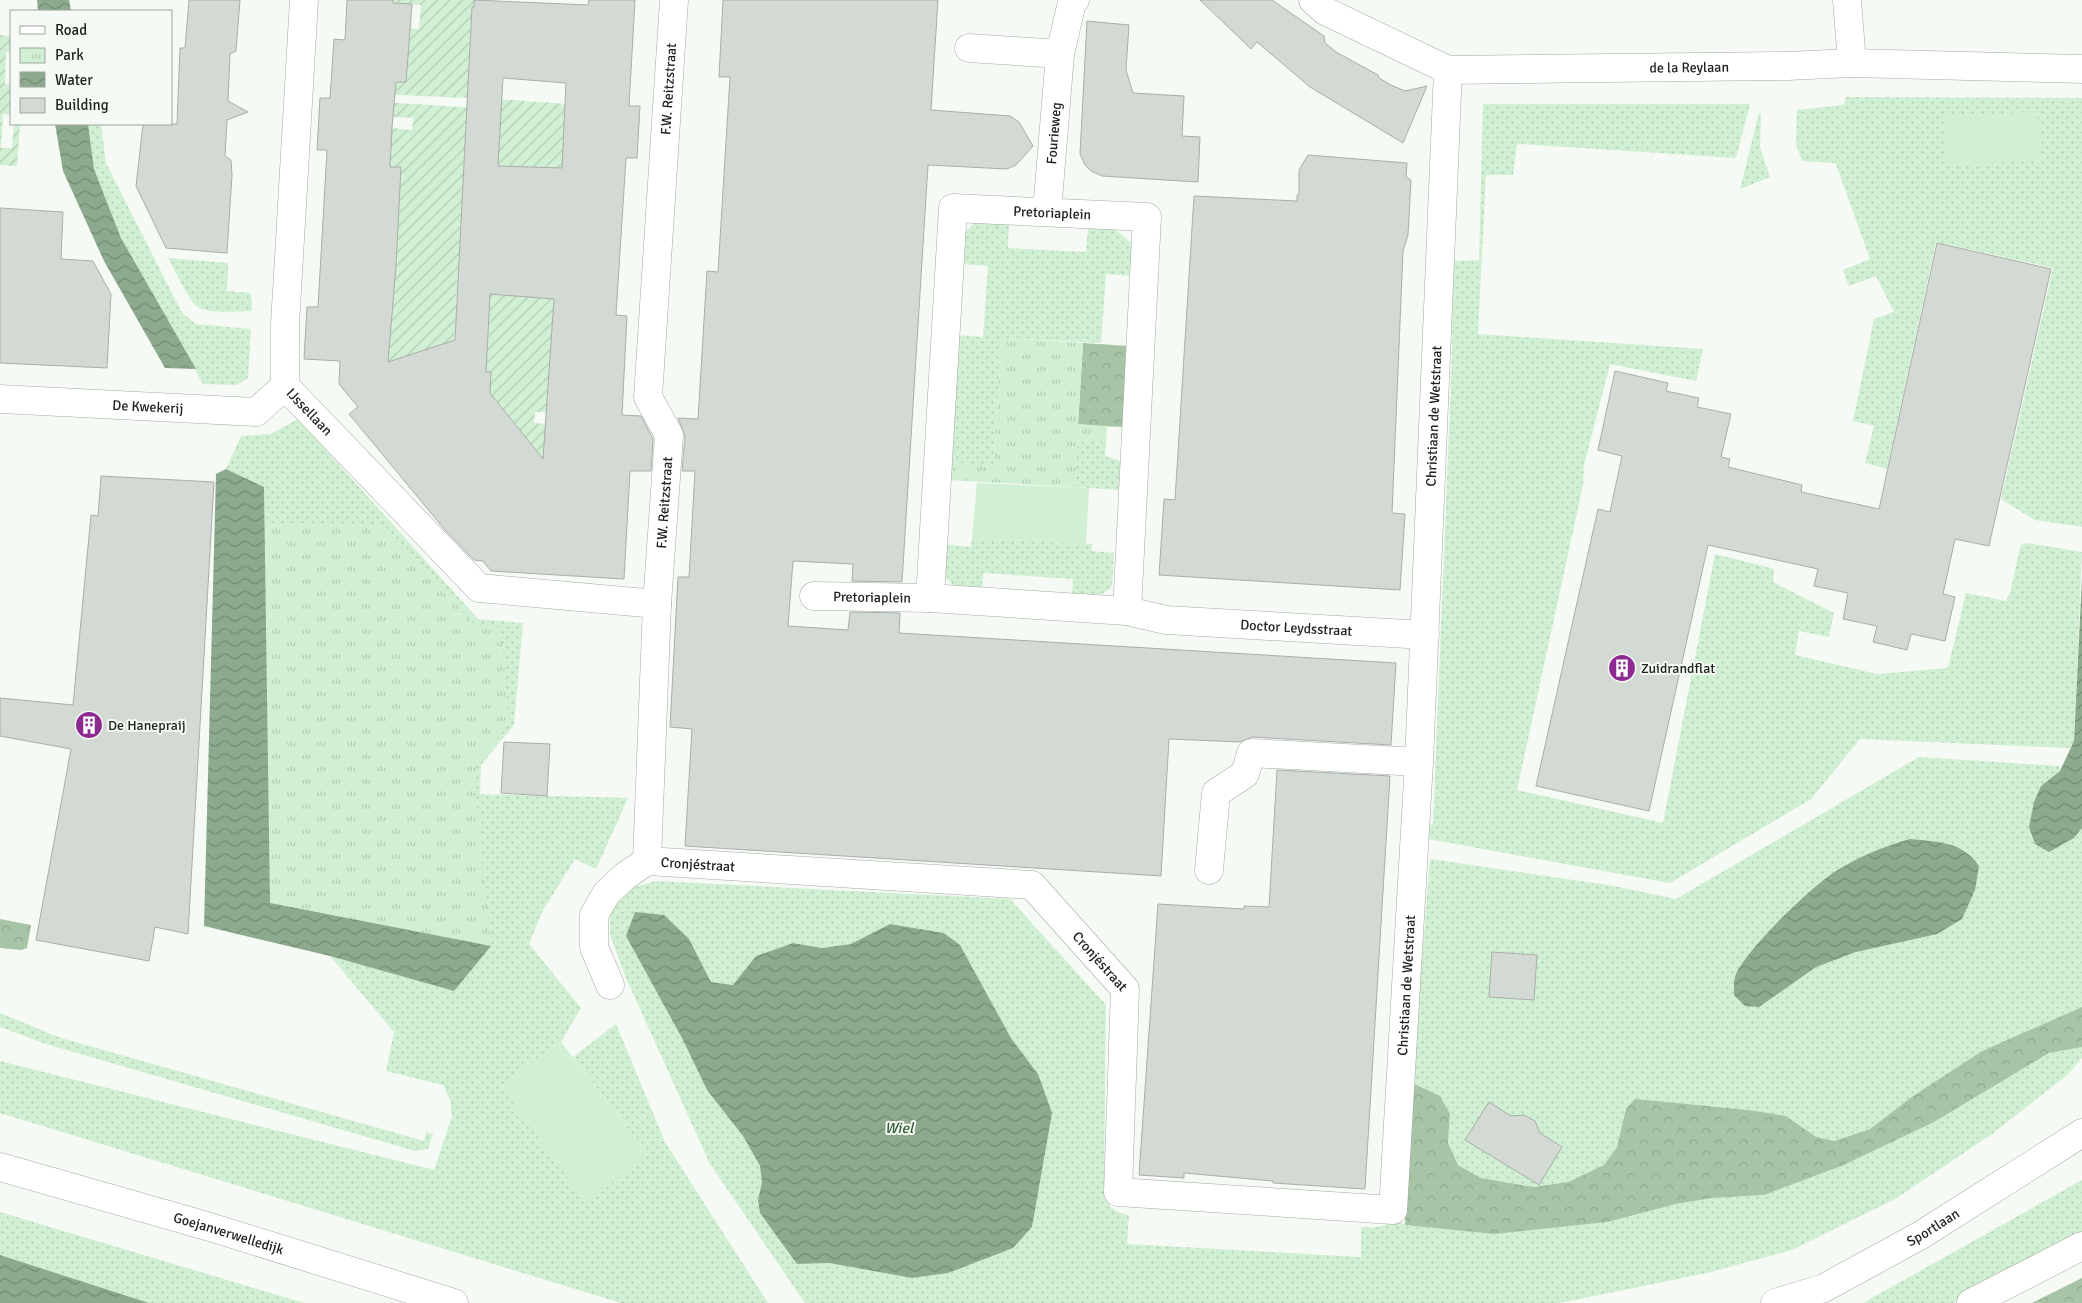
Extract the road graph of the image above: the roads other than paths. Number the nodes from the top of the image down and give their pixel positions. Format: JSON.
{"nodes":[{"id":1,"x":304,"y":0,"type":"edge"},
{"id":2,"x":674,"y":0,"type":"edge"},
{"id":3,"x":1075,"y":0,"type":"edge"},
{"id":4,"x":1313,"y":0,"type":"edge"},
{"id":5,"x":1847,"y":0,"type":"edge"},
{"id":6,"x":968,"y":48,"type":"dead end"},
{"id":7,"x":1060,"y":54,"type":"junction"},
{"id":8,"x":1852,"y":63,"type":"junction"},
{"id":9,"x":2082,"y":68,"type":"edge"},
{"id":10,"x":1448,"y":70,"type":"junction"},
{"id":11,"x":1047,"y":212,"type":"junction"},
{"id":12,"x":285,"y":386,"type":"junction"},
{"id":13,"x":0,"y":399,"type":"edge"},
{"id":14,"x":814,"y":596,"type":"dead end"},
{"id":15,"x":930,"y":598,"type":"junction"},
{"id":16,"x":657,"y":604,"type":"junction"},
{"id":17,"x":1127,"y":611,"type":"junction"},
{"id":18,"x":1166,"y":620,"type":"joint"},
{"id":19,"x":1425,"y":635,"type":"junction"},
{"id":20,"x":1420,"y":762,"type":"junction"},
{"id":21,"x":647,"y":861,"type":"junction"},
{"id":22,"x":1209,"y":870,"type":"dead end"},
{"id":23,"x":610,"y":985,"type":"dead end"},
{"id":24,"x":2082,"y":1134,"type":"edge"},
{"id":25,"x":0,"y":1167,"type":"edge"},
{"id":26,"x":1392,"y":1210,"type":"joint"},
{"id":27,"x":2082,"y":1246,"type":"edge"},
{"id":28,"x":454,"y":1303,"type":"edge"},
{"id":29,"x":1775,"y":1303,"type":"edge"},
{"id":30,"x":1971,"y":1303,"type":"edge"}],
"edges":[{"from":1,"to":12,"type":"street","name":"IJssellaan"},
{"from":2,"to":16,"type":"street","name":"F.W. Reitzstraat"},
{"from":3,"to":7,"type":"street","name":"Fourieweg"},
{"from":4,"to":10,"type":"street","name":"de la Reylaan"},
{"from":5,"to":8,"type":"street"},
{"from":6,"to":7,"type":"street"},
{"from":7,"to":11,"type":"street","name":"Fourieweg"},
{"from":8,"to":9,"type":"street","name":"de la Reylaan"},
{"from":8,"to":10,"type":"street","name":"de la Reylaan"},
{"from":10,"to":19,"type":"street","name":"Christiaan de Wetstraat"},
{"from":11,"to":15,"type":"street","name":"Pretoriaplein"},
{"from":11,"to":17,"type":"street","name":"Pretoriaplein"},
{"from":12,"to":13,"type":"street","name":"De Kwekerij"},
{"from":12,"to":16,"type":"street","name":"IJssellaan"},
{"from":14,"to":15,"type":"street","name":"Pretoriaplein"},
{"from":15,"to":17,"type":"street","name":"Pretoriaplein"},
{"from":16,"to":21,"type":"street","name":"F.W. Reitzstraat"},
{"from":17,"to":18,"type":"street","name":"Pretoriaplein"},
{"from":18,"to":19,"type":"street","name":"Doctor Leydsstraat"},
{"from":19,"to":20,"type":"street","name":"Christiaan de Wetstraat"},
{"from":20,"to":22,"type":"street"},
{"from":20,"to":26,"type":"street","name":"Christiaan de Wetstraat"},
{"from":21,"to":23,"type":"street"},
{"from":21,"to":26,"type":"street","name":"Cronjéstraat"},
{"from":24,"to":29,"type":"street","name":"Sportlaan"},
{"from":25,"to":28,"type":"street","name":"Goejanverwelledijk"},
{"from":27,"to":30,"type":"street"}]}
